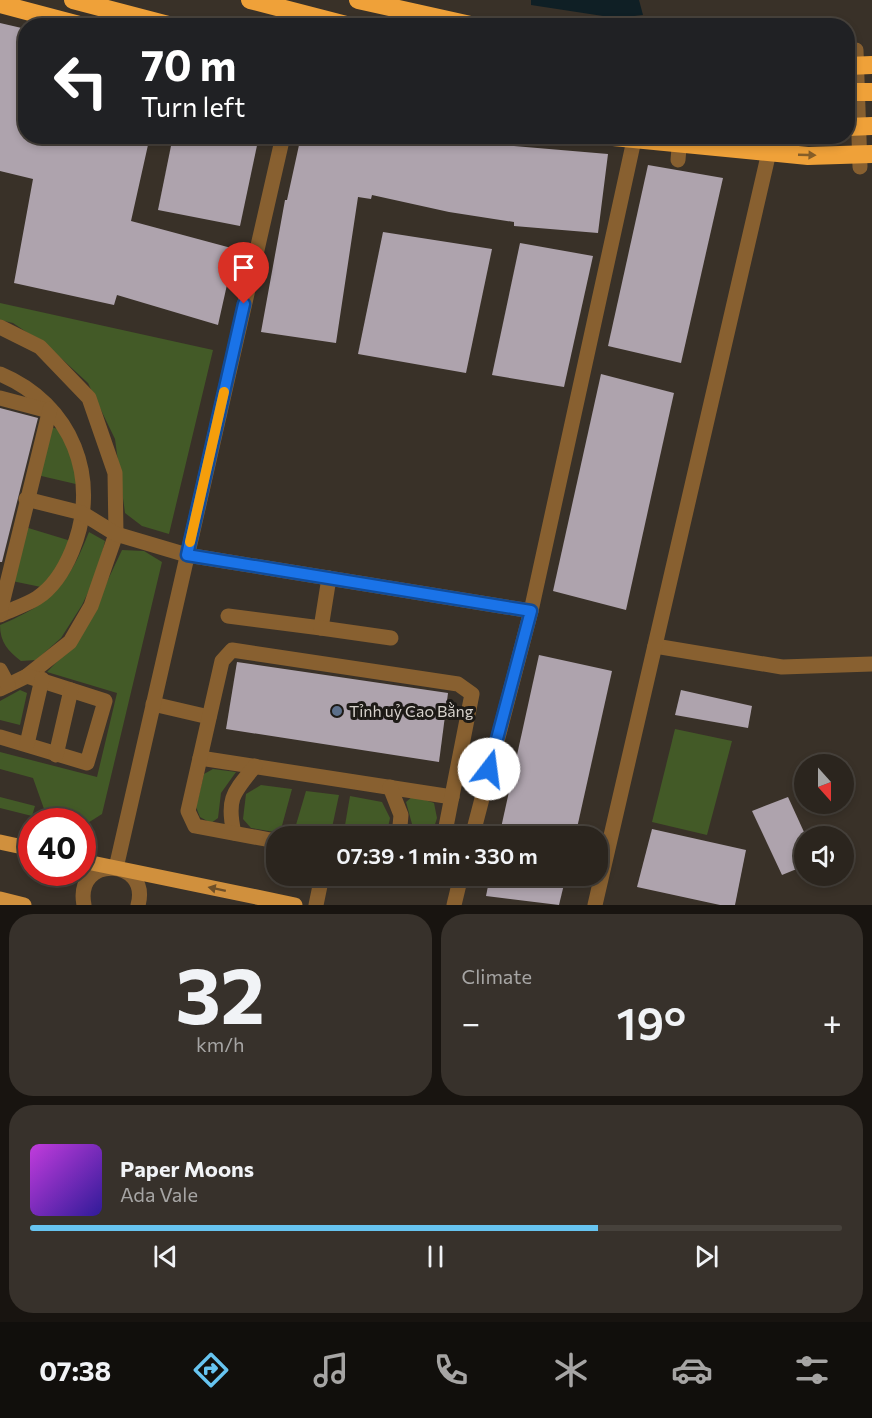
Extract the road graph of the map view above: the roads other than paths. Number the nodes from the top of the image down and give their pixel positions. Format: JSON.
{"nodes":[{"id":1,"x":73,"y":0,"type":"edge"},
{"id":2,"x":250,"y":0,"type":"edge"},
{"id":3,"x":358,"y":0,"type":"edge"},
{"id":4,"x":0,"y":4,"type":"edge"},
{"id":5,"x":53,"y":18,"type":"edge"},
{"id":6,"x":142,"y":18,"type":"edge"},
{"id":7,"x":319,"y":18,"type":"edge"},
{"id":8,"x":440,"y":18,"type":"edge"},
{"id":9,"x":858,"y":62,"type":"edge"},
{"id":10,"x":859,"y":92,"type":"edge"},
{"id":11,"x":859,"y":127,"type":"edge"},
{"id":12,"x":281,"y":144,"type":"edge"},
{"id":13,"x":633,"y":144,"type":"edge"},
{"id":14,"x":660,"y":144,"type":"edge"},
{"id":15,"x":744,"y":144,"type":"edge"},
{"id":16,"x":765,"y":144,"type":"edge"},
{"id":17,"x":768,"y":144,"type":"edge"},
{"id":18,"x":679,"y":147,"type":"edge"},
{"id":19,"x":864,"y":158,"type":"edge"},
{"id":20,"x":0,"y":327,"type":"edge"},
{"id":21,"x":0,"y":374,"type":"edge"},
{"id":22,"x":0,"y":398,"type":"edge"},
{"id":23,"x":50,"y":410,"type":"junction"},
{"id":24,"x":26,"y":499,"type":"junction"},
{"id":25,"x":82,"y":513,"type":"junction"},
{"id":26,"x":116,"y":534,"type":"junction"},
{"id":27,"x":187,"y":555,"type":"junction"},
{"id":28,"x":329,"y":578,"type":"junction"},
{"id":29,"x":531,"y":611,"type":"junction"},
{"id":30,"x":0,"y":613,"type":"edge"},
{"id":31,"x":228,"y":616,"type":"dead end"},
{"id":32,"x":321,"y":628,"type":"junction"},
{"id":33,"x":391,"y":638,"type":"dead end"},
{"id":34,"x":655,"y":646,"type":"junction"},
{"id":35,"x":872,"y":664,"type":"edge"},
{"id":36,"x":0,"y":670,"type":"edge"},
{"id":37,"x":34,"y":678,"type":"junction"},
{"id":38,"x":4,"y":687,"type":"edge"},
{"id":39,"x":71,"y":690,"type":"junction"},
{"id":40,"x":153,"y":705,"type":"junction"},
{"id":41,"x":209,"y":717,"type":"junction"},
{"id":42,"x":0,"y":737,"type":"edge"},
{"id":43,"x":27,"y":744,"type":"junction"},
{"id":44,"x":56,"y":754,"type":"junction"},
{"id":45,"x":200,"y":758,"type":"junction"},
{"id":46,"x":255,"y":766,"type":"junction"},
{"id":47,"x":390,"y":787,"type":"junction"},
{"id":48,"x":452,"y":797,"type":"junction"},
{"id":49,"x":400,"y":826,"type":"edge"},
{"id":50,"x":446,"y":826,"type":"edge"},
{"id":51,"x":475,"y":826,"type":"edge"},
{"id":52,"x":234,"y":833,"type":"junction"},
{"id":53,"x":266,"y":839,"type":"edge"},
{"id":54,"x":0,"y":842,"type":"edge"},
{"id":55,"x":18,"y":846,"type":"edge"},
{"id":56,"x":96,"y":864,"type":"edge"},
{"id":57,"x":116,"y":868,"type":"junction"},
{"id":58,"x":320,"y":886,"type":"edge"},
{"id":59,"x":459,"y":886,"type":"edge"},
{"id":60,"x":0,"y":899,"type":"edge"},
{"id":61,"x":24,"y":905,"type":"edge"},
{"id":62,"x":84,"y":905,"type":"edge"},
{"id":63,"x":138,"y":905,"type":"edge"},
{"id":64,"x":295,"y":905,"type":"edge"},
{"id":65,"x":316,"y":905,"type":"edge"},
{"id":66,"x":454,"y":905,"type":"edge"},
{"id":67,"x":595,"y":905,"type":"edge"}],
"edges":[{"from":1,"to":6,"type":"highway"},
{"from":2,"to":7,"type":"highway"},
{"from":3,"to":8,"type":"highway"},
{"from":4,"to":5,"type":"highway"},
{"from":9,"to":10,"type":"street"},
{"from":10,"to":11,"type":"street"},
{"from":11,"to":19,"type":"street"},
{"from":12,"to":27,"type":"street"},
{"from":13,"to":29,"type":"street"},
{"from":14,"to":18,"type":"highway"},
{"from":15,"to":18,"type":"highway"},
{"from":16,"to":34,"type":"street"},
{"from":17,"to":19,"type":"highway","one_way":true},
{"from":20,"to":26,"type":"street"},
{"from":21,"to":23,"type":"street"},
{"from":22,"to":23,"type":"street"},
{"from":23,"to":24,"type":"street"},
{"from":23,"to":25,"type":"street"},
{"from":24,"to":25,"type":"street"},
{"from":24,"to":30,"type":"street"},
{"from":25,"to":26,"type":"street"},
{"from":25,"to":30,"type":"street"},
{"from":26,"to":27,"type":"street"},
{"from":26,"to":37,"type":"street"},
{"from":27,"to":28,"type":"street"},
{"from":27,"to":40,"type":"street"},
{"from":28,"to":29,"type":"street"},
{"from":28,"to":32,"type":"street"},
{"from":29,"to":51,"type":"street"},
{"from":31,"to":32,"type":"street"},
{"from":32,"to":33,"type":"street"},
{"from":34,"to":35,"type":"street"},
{"from":34,"to":67,"type":"street"},
{"from":36,"to":38,"type":"street"},
{"from":37,"to":38,"type":"street"},
{"from":37,"to":39,"type":"street"},
{"from":37,"to":43,"type":"street"},
{"from":39,"to":44,"type":"street"},
{"from":39,"to":44,"type":"street"},
{"from":40,"to":41,"type":"street"},
{"from":40,"to":57,"type":"street"},
{"from":41,"to":45,"type":"street"},
{"from":41,"to":48,"type":"street"},
{"from":42,"to":43,"type":"street"},
{"from":43,"to":44,"type":"street"},
{"from":45,"to":46,"type":"street"},
{"from":45,"to":52,"type":"street"},
{"from":46,"to":47,"type":"street"},
{"from":46,"to":52,"type":"street"},
{"from":47,"to":48,"type":"street"},
{"from":47,"to":49,"type":"street"},
{"from":48,"to":50,"type":"street"},
{"from":52,"to":53,"type":"street"},
{"from":54,"to":55,"type":"main road"},
{"from":56,"to":57,"type":"main road"},
{"from":57,"to":62,"type":"street"},
{"from":57,"to":63,"type":"street"},
{"from":64,"to":57,"type":"main road","one_way":true},
{"from":58,"to":65,"type":"street"},
{"from":59,"to":66,"type":"street"},
{"from":60,"to":61,"type":"main road"}]}
